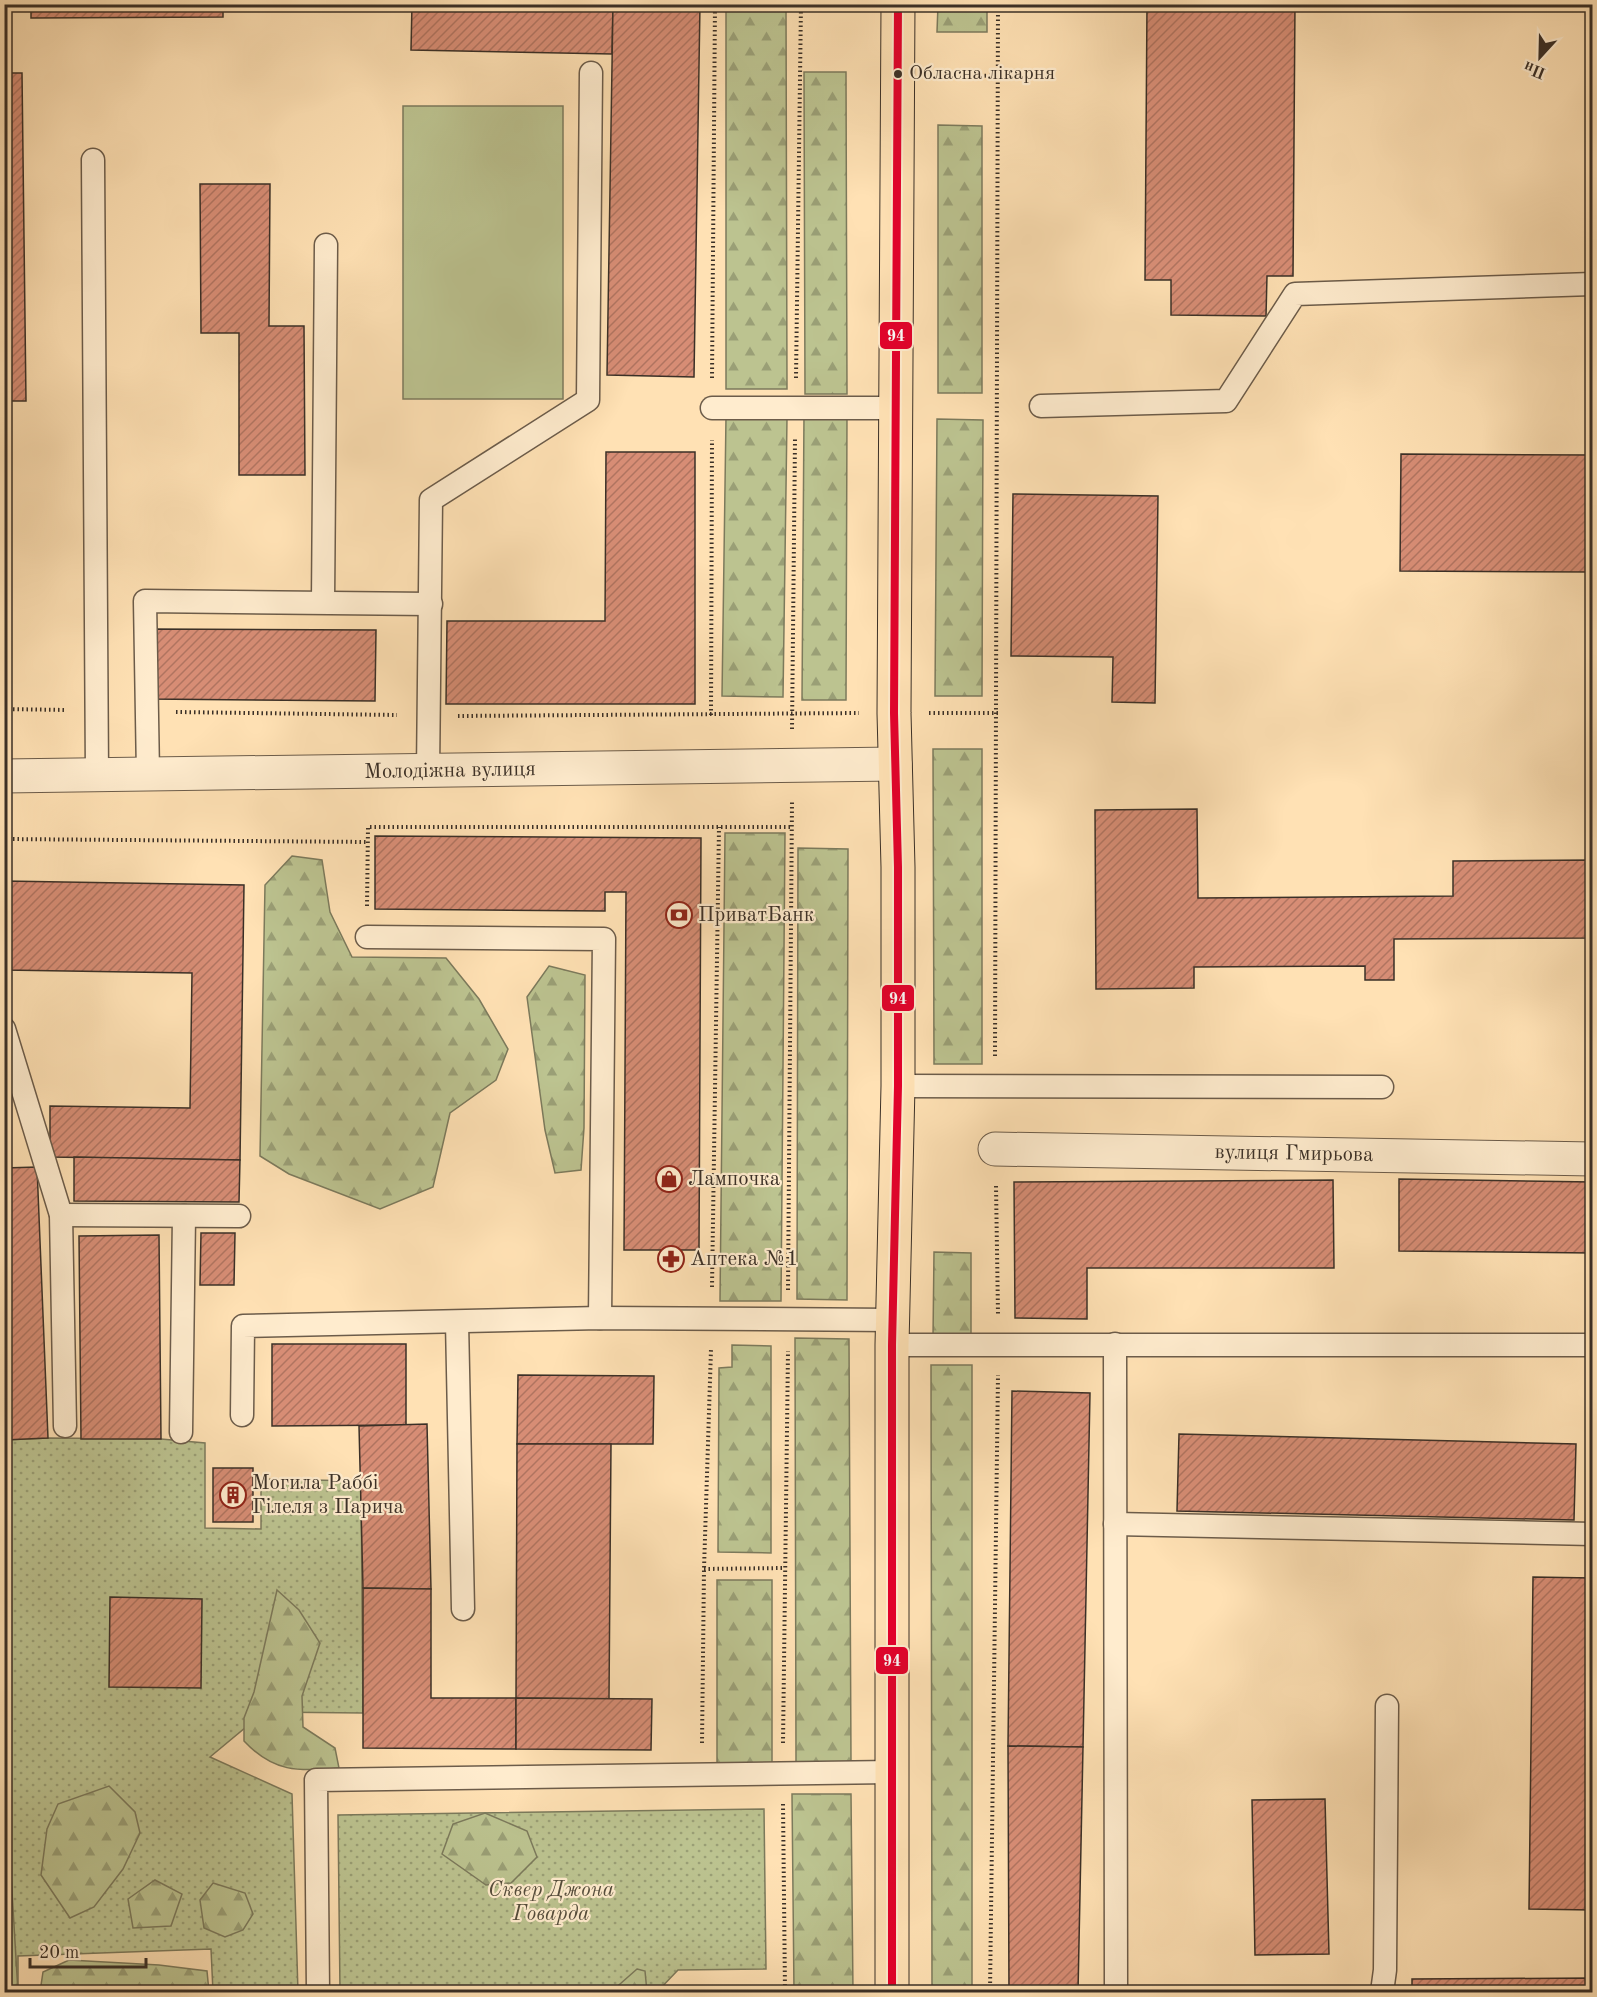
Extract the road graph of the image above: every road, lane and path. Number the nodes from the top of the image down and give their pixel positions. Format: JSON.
{"nodes":[{"id":1,"x":715,"y":4,"type":"edge"},
{"id":2,"x":898,"y":4,"type":"edge"},
{"id":3,"x":998,"y":4,"type":"edge"},
{"id":4,"x":591,"y":73,"type":"dead end"},
{"id":5,"x":962,"y":75,"type":"dead end"},
{"id":6,"x":998,"y":76,"type":"junction"},
{"id":7,"x":93,"y":160,"type":"dead end"},
{"id":8,"x":326,"y":245,"type":"dead end"},
{"id":9,"x":1593,"y":284,"type":"edge"},
{"id":10,"x":1041,"y":406,"type":"dead end"},
{"id":11,"x":712,"y":408,"type":"junction"},
{"id":12,"x":896,"y":408,"type":"junction"},
{"id":13,"x":323,"y":602,"type":"junction"},
{"id":14,"x":430,"y":604,"type":"junction"},
{"id":15,"x":711,"y":715,"type":"dead end"},
{"id":16,"x":895,"y":764,"type":"junction"},
{"id":17,"x":429,"y":772,"type":"junction"},
{"id":18,"x":148,"y":774,"type":"junction"},
{"id":19,"x":4,"y":776,"type":"edge"},
{"id":20,"x":97,"y":776,"type":"junction"},
{"id":21,"x":4,"y":839,"type":"edge"},
{"id":22,"x":368,"y":843,"type":"junction"},
{"id":23,"x":367,"y":937,"type":"joint"},
{"id":24,"x":4,"y":1029,"type":"edge"},
{"id":25,"x":898,"y":1086,"type":"junction"},
{"id":26,"x":994,"y":1086,"type":"junction"},
{"id":27,"x":1382,"y":1087,"type":"dead end"},
{"id":28,"x":995,"y":1149,"type":"joint"},
{"id":29,"x":1593,"y":1159,"type":"edge"},
{"id":30,"x":61,"y":1215,"type":"junction"},
{"id":31,"x":184,"y":1216,"type":"junction"},
{"id":32,"x":239,"y":1216,"type":"dead end"},
{"id":33,"x":600,"y":1318,"type":"junction"},
{"id":34,"x":788,"y":1321,"type":"junction"},
{"id":35,"x":457,"y":1322,"type":"junction"},
{"id":36,"x":892,"y":1332,"type":"junction"},
{"id":37,"x":998,"y":1343,"type":"junction"},
{"id":38,"x":1115,"y":1344,"type":"junction"},
{"id":39,"x":1593,"y":1345,"type":"edge"},
{"id":40,"x":242,"y":1414,"type":"dead end"},
{"id":41,"x":65,"y":1426,"type":"dead end"},
{"id":42,"x":181,"y":1432,"type":"dead end"},
{"id":43,"x":1115,"y":1524,"type":"junction"},
{"id":44,"x":1593,"y":1534,"type":"edge"},
{"id":45,"x":785,"y":1568,"type":"junction"},
{"id":46,"x":704,"y":1569,"type":"dead end"},
{"id":47,"x":463,"y":1609,"type":"dead end"},
{"id":48,"x":1387,"y":1706,"type":"dead end"},
{"id":49,"x":891,"y":1772,"type":"junction"},
{"id":50,"x":783,"y":1773,"type":"junction"},
{"id":51,"x":318,"y":1992,"type":"edge"},
{"id":52,"x":785,"y":1992,"type":"edge"},
{"id":53,"x":892,"y":1992,"type":"edge"},
{"id":54,"x":990,"y":1992,"type":"edge"},
{"id":55,"x":1116,"y":1992,"type":"edge"},
{"id":56,"x":1382,"y":1992,"type":"edge"}],
"edges":[{"from":1,"to":11,"type":"path"},
{"from":2,"to":12,"type":"main road"},
{"from":3,"to":6,"type":"path"},
{"from":4,"to":14,"type":"lane"},
{"from":5,"to":6,"type":"path"},
{"from":6,"to":26,"type":"path"},
{"from":7,"to":20,"type":"lane"},
{"from":8,"to":13,"type":"lane"},
{"from":9,"to":10,"type":"lane"},
{"from":11,"to":12,"type":"lane"},
{"from":11,"to":15,"type":"path"},
{"from":12,"to":16,"type":"main road"},
{"from":13,"to":14,"type":"lane"},
{"from":13,"to":18,"type":"lane"},
{"from":14,"to":17,"type":"lane"},
{"from":16,"to":17,"type":"street","name":"Молодіжна вулиця"},
{"from":16,"to":25,"type":"main road"},
{"from":17,"to":18,"type":"street","name":"Молодіжна вулиця"},
{"from":18,"to":20,"type":"street","name":"Молодіжна вулиця"},
{"from":19,"to":20,"type":"street","name":"Молодіжна вулиця"},
{"from":21,"to":22,"type":"path"},
{"from":22,"to":23,"type":"path"},
{"from":22,"to":34,"type":"path"},
{"from":23,"to":33,"type":"lane"},
{"from":24,"to":30,"type":"lane"},
{"from":25,"to":26,"type":"lane"},
{"from":25,"to":36,"type":"main road"},
{"from":26,"to":27,"type":"lane"},
{"from":28,"to":29,"type":"street","name":"вулиця Гмирьова"},
{"from":28,"to":37,"type":"path"},
{"from":30,"to":31,"type":"lane"},
{"from":30,"to":41,"type":"lane"},
{"from":31,"to":32,"type":"lane"},
{"from":31,"to":42,"type":"lane"},
{"from":33,"to":34,"type":"lane"},
{"from":33,"to":35,"type":"lane"},
{"from":34,"to":36,"type":"lane"},
{"from":34,"to":45,"type":"path"},
{"from":35,"to":40,"type":"lane"},
{"from":35,"to":47,"type":"lane"},
{"from":36,"to":37,"type":"lane"},
{"from":36,"to":49,"type":"main road"},
{"from":37,"to":38,"type":"lane"},
{"from":37,"to":54,"type":"path"},
{"from":38,"to":39,"type":"lane"},
{"from":38,"to":43,"type":"lane"},
{"from":43,"to":44,"type":"lane"},
{"from":43,"to":55,"type":"lane"},
{"from":45,"to":46,"type":"path"},
{"from":45,"to":50,"type":"path"},
{"from":48,"to":56,"type":"lane"},
{"from":49,"to":50,"type":"lane"},
{"from":49,"to":53,"type":"main road"},
{"from":50,"to":51,"type":"lane"},
{"from":50,"to":52,"type":"path"}]}
